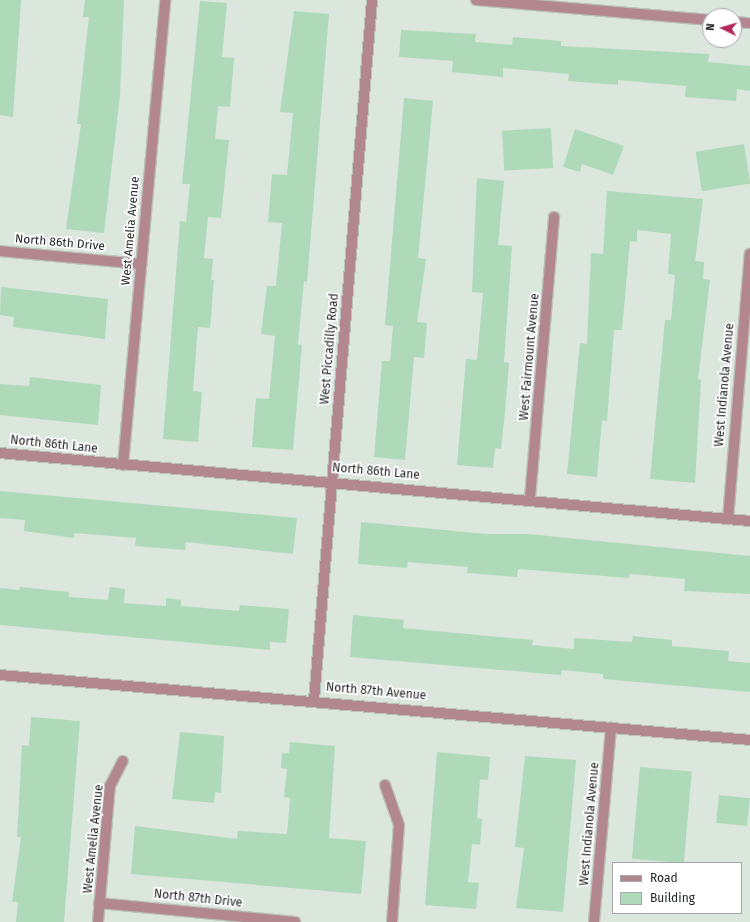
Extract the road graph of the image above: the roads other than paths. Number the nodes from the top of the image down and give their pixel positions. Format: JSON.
{"nodes":[{"id":1,"x":165,"y":0,"type":"edge"},
{"id":2,"x":372,"y":0,"type":"edge"},
{"id":3,"x":476,"y":0,"type":"edge"},
{"id":4,"x":574,"y":4,"type":"edge"},
{"id":5,"x":702,"y":19,"type":"edge"},
{"id":6,"x":554,"y":217,"type":"dead end"},
{"id":7,"x":0,"y":251,"type":"edge"},
{"id":8,"x":750,"y":254,"type":"edge"},
{"id":9,"x":142,"y":264,"type":"junction"},
{"id":10,"x":0,"y":453,"type":"edge"},
{"id":11,"x":123,"y":465,"type":"junction"},
{"id":12,"x":332,"y":482,"type":"junction"},
{"id":13,"x":530,"y":498,"type":"junction"},
{"id":14,"x":728,"y":519,"type":"junction"},
{"id":15,"x":750,"y":521,"type":"edge"},
{"id":16,"x":0,"y":675,"type":"edge"},
{"id":17,"x":314,"y":700,"type":"junction"},
{"id":18,"x":611,"y":728,"type":"junction"},
{"id":19,"x":750,"y":740,"type":"edge"},
{"id":20,"x":123,"y":761,"type":"dead end"},
{"id":21,"x":385,"y":785,"type":"dead end"},
{"id":22,"x":99,"y":903,"type":"junction"},
{"id":23,"x":98,"y":922,"type":"edge"},
{"id":24,"x":295,"y":922,"type":"edge"},
{"id":25,"x":392,"y":922,"type":"edge"},
{"id":26,"x":594,"y":922,"type":"edge"}],
"edges":[{"from":1,"to":9,"type":"street","name":"West Amelia Avenue"},
{"from":2,"to":12,"type":"street","name":"West Piccadilly Road"},
{"from":3,"to":4,"type":"street"},
{"from":4,"to":5,"type":"street"},
{"from":6,"to":13,"type":"street","name":"West Fairmount Avenue"},
{"from":7,"to":9,"type":"street","name":"North 86th Drive"},
{"from":8,"to":14,"type":"street","name":"West Indianola Avenue"},
{"from":9,"to":11,"type":"street","name":"West Amelia Avenue"},
{"from":10,"to":11,"type":"street","name":"North 86th Lane"},
{"from":11,"to":12,"type":"street","name":"North 86th Lane"},
{"from":12,"to":13,"type":"street","name":"North 86th Lane"},
{"from":12,"to":17,"type":"street","name":"West Piccadilly Road"},
{"from":13,"to":14,"type":"street","name":"North 86th Lane"},
{"from":14,"to":15,"type":"street","name":"North 86th Lane"},
{"from":16,"to":17,"type":"street","name":"North 87th Avenue"},
{"from":17,"to":18,"type":"street","name":"North 87th Avenue"},
{"from":18,"to":19,"type":"street","name":"North 87th Avenue"},
{"from":18,"to":26,"type":"street","name":"West Indianola Avenue"},
{"from":20,"to":22,"type":"street","name":"West Amelia Avenue"},
{"from":21,"to":25,"type":"street"},
{"from":22,"to":23,"type":"street","name":"West Amelia Avenue"},
{"from":22,"to":24,"type":"street","name":"North 87th Drive"}]}
